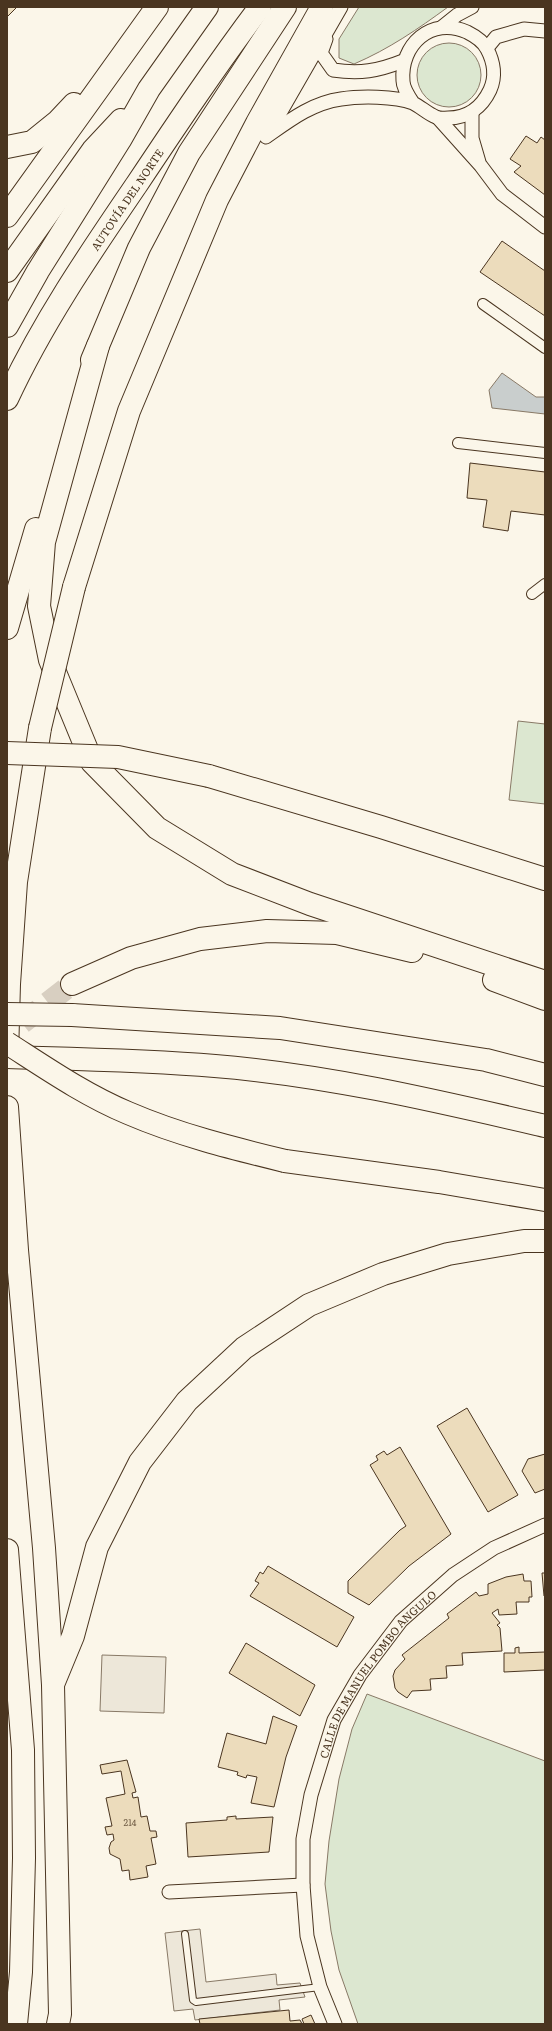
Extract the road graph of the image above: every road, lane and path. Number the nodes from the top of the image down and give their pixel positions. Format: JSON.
{"nodes":[{"id":1,"x":157,"y":7,"type":"edge"},
{"id":2,"x":207,"y":7,"type":"edge"},
{"id":3,"x":260,"y":7,"type":"edge"},
{"id":4,"x":285,"y":7,"type":"edge"},
{"id":5,"x":341,"y":7,"type":"edge"},
{"id":6,"x":472,"y":7,"type":"edge"},
{"id":7,"x":327,"y":14,"type":"edge"},
{"id":8,"x":442,"y":27,"type":"junction"},
{"id":9,"x":545,"y":31,"type":"edge"},
{"id":10,"x":133,"y":40,"type":"junction"},
{"id":11,"x":487,"y":48,"type":"junction"},
{"id":12,"x":403,"y":61,"type":"junction"},
{"id":13,"x":149,"y":89,"type":"junction"},
{"id":14,"x":412,"y":103,"type":"junction"},
{"id":15,"x":472,"y":113,"type":"junction"},
{"id":16,"x":438,"y":118,"type":"junction"},
{"id":17,"x":266,"y":137,"type":"junction"},
{"id":18,"x":7,"y":146,"type":"edge"},
{"id":19,"x":481,"y":166,"type":"junction"},
{"id":20,"x":7,"y":216,"type":"edge"},
{"id":21,"x":545,"y":227,"type":"edge"},
{"id":22,"x":199,"y":246,"type":"junction"},
{"id":23,"x":7,"y":271,"type":"edge"},
{"id":24,"x":483,"y":304,"type":"dead end"},
{"id":25,"x":7,"y":326,"type":"edge"},
{"id":26,"x":98,"y":346,"type":"junction"},
{"id":27,"x":545,"y":348,"type":"edge"},
{"id":28,"x":7,"y":399,"type":"edge"},
{"id":29,"x":458,"y":443,"type":"dead end"},
{"id":30,"x":545,"y":453,"type":"edge"},
{"id":31,"x":545,"y":584,"type":"edge"},
{"id":32,"x":532,"y":594,"type":"dead end"},
{"id":33,"x":7,"y":628,"type":"edge"},
{"id":34,"x":7,"y":753,"type":"edge"},
{"id":35,"x":545,"y":879,"type":"edge"},
{"id":36,"x":545,"y":982,"type":"edge"},
{"id":37,"x":72,"y":984,"type":"tunnel mouth"},
{"id":38,"x":545,"y":999,"type":"edge"},
{"id":39,"x":7,"y":1014,"type":"edge"},
{"id":40,"x":7,"y":1043,"type":"edge"},
{"id":41,"x":7,"y":1056,"type":"edge"},
{"id":42,"x":545,"y":1075,"type":"edge"},
{"id":43,"x":7,"y":1107,"type":"edge"},
{"id":44,"x":545,"y":1126,"type":"edge"},
{"id":45,"x":545,"y":1200,"type":"edge"},
{"id":46,"x":545,"y":1241,"type":"edge"},
{"id":47,"x":545,"y":1525,"type":"edge"},
{"id":48,"x":7,"y":1550,"type":"edge"},
{"id":49,"x":53,"y":1685,"type":"junction"},
{"id":50,"x":303,"y":1885,"type":"junction"},
{"id":51,"x":169,"y":1892,"type":"dead end"},
{"id":52,"x":185,"y":1934,"type":"dead end"},
{"id":53,"x":320,"y":1987,"type":"junction"},
{"id":54,"x":16,"y":2024,"type":"edge"},
{"id":55,"x":58,"y":2024,"type":"edge"},
{"id":56,"x":335,"y":2024,"type":"edge"}],
"edges":[{"from":1,"to":10,"type":"highway"},
{"from":2,"to":13,"type":"highway"},
{"from":3,"to":28,"type":"highway","name":"AUTOVÍA DEL NORTE"},
{"from":4,"to":26,"type":"highway"},
{"from":5,"to":7,"type":"street"},
{"from":6,"to":8,"type":"street"},
{"from":7,"to":12,"type":"street"},
{"from":7,"to":17,"type":"street"},
{"from":7,"to":22,"type":"highway"},
{"from":8,"to":11,"type":"street"},
{"from":8,"to":12,"type":"street"},
{"from":9,"to":11,"type":"street"},
{"from":10,"to":18,"type":"highway"},
{"from":10,"to":20,"type":"highway"},
{"from":11,"to":15,"type":"street"},
{"from":12,"to":14,"type":"street"},
{"from":13,"to":23,"type":"highway"},
{"from":13,"to":25,"type":"highway"},
{"from":14,"to":16,"type":"street"},
{"from":14,"to":17,"type":"street"},
{"from":15,"to":16,"type":"street"},
{"from":15,"to":19,"type":"street"},
{"from":16,"to":19,"type":"street"},
{"from":17,"to":22,"type":"highway"},
{"from":19,"to":21,"type":"street"},
{"from":22,"to":41,"type":"highway","bridge":true},
{"from":24,"to":27,"type":"street"},
{"from":26,"to":33,"type":"highway"},
{"from":26,"to":36,"type":"highway"},
{"from":29,"to":30,"type":"street"},
{"from":31,"to":32,"type":"street"},
{"from":34,"to":35,"type":"highway","bridge":true},
{"from":37,"to":38,"type":"highway"},
{"from":39,"to":42,"type":"highway","bridge":true},
{"from":40,"to":45,"type":"highway","bridge":true},
{"from":41,"to":44,"type":"highway","bridge":true},
{"from":43,"to":49,"type":"highway"},
{"from":46,"to":49,"type":"highway"},
{"from":47,"to":50,"type":"street","name":"CALLE DE MANUEL POMBO ANGULO"},
{"from":48,"to":54,"type":"highway"},
{"from":49,"to":55,"type":"highway"},
{"from":50,"to":51,"type":"street"},
{"from":50,"to":53,"type":"street","name":"CALLE DE MANUEL POMBO ANGULO"},
{"from":52,"to":53,"type":"lane"},
{"from":53,"to":56,"type":"street","name":"CALLE DE MANUEL POMBO ANGULO"}]}
